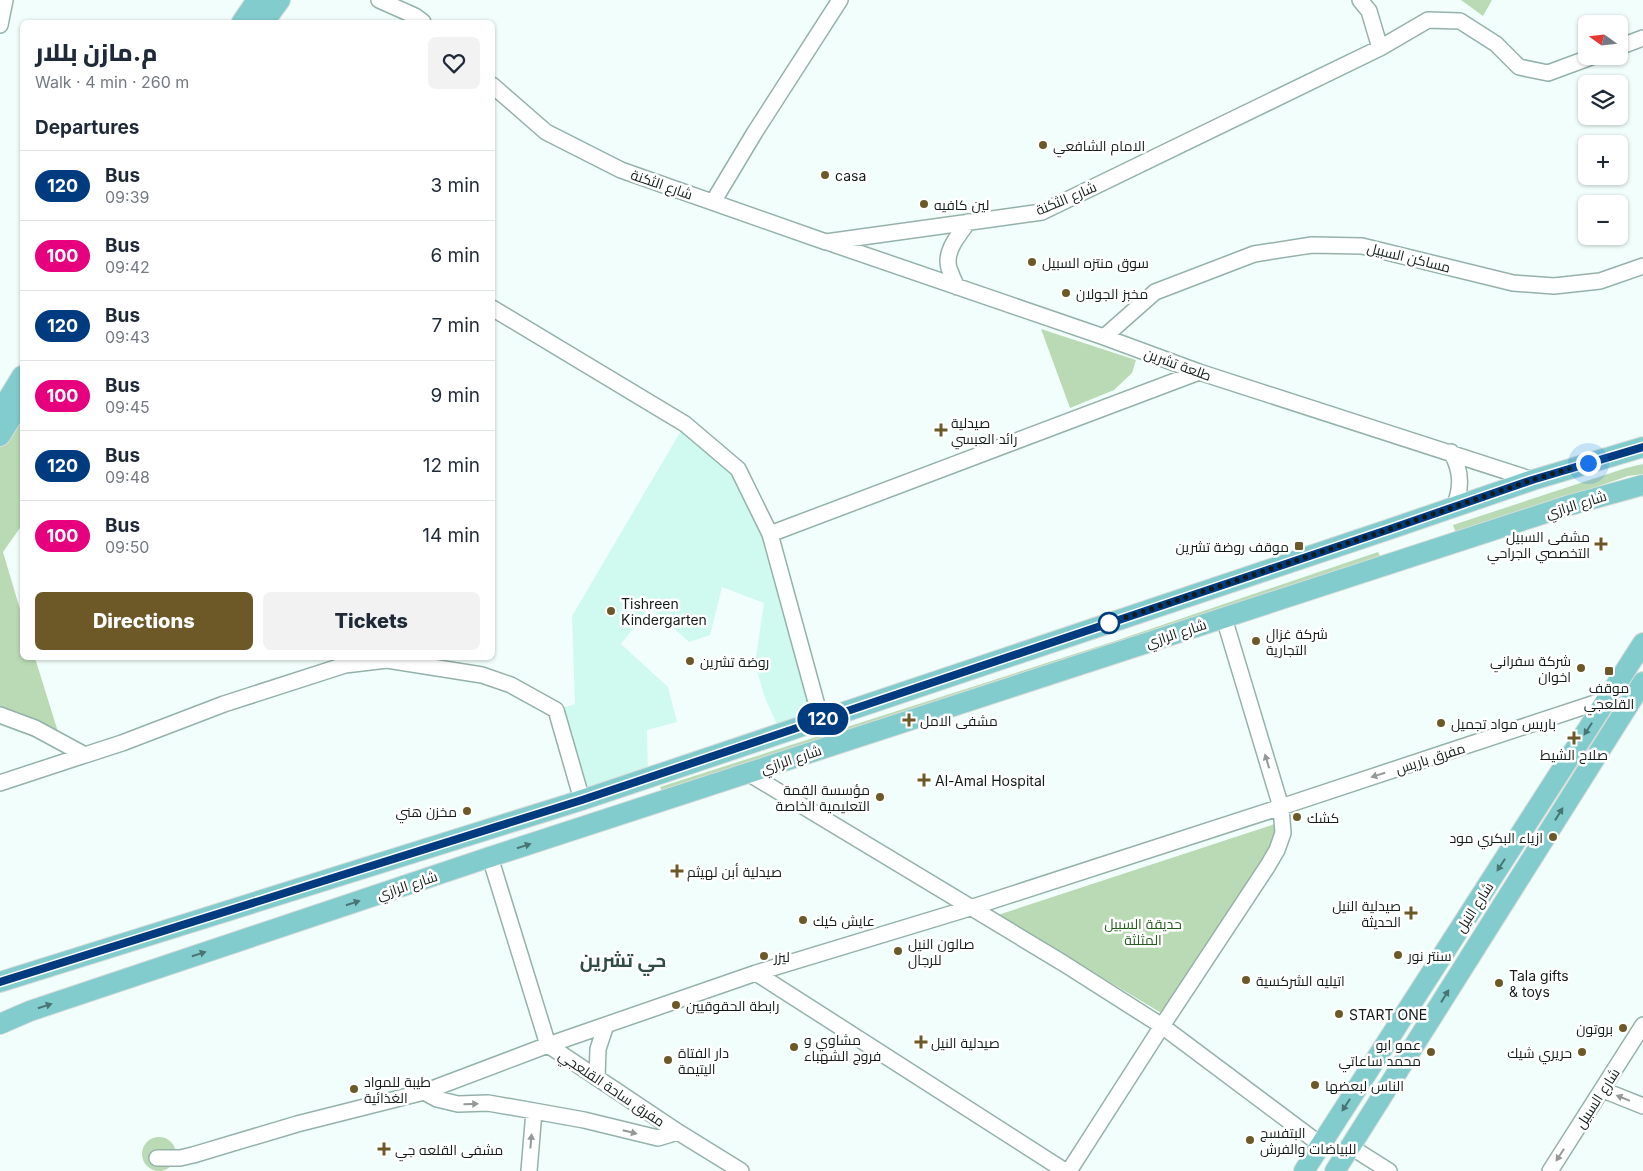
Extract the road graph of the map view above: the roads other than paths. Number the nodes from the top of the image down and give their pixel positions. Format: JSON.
{"nodes":[{"id":1,"x":5,"y":0,"type":"edge"},
{"id":2,"x":257,"y":0,"type":"edge"},
{"id":3,"x":280,"y":0,"type":"edge"},
{"id":4,"x":379,"y":0,"type":"edge"},
{"id":5,"x":410,"y":0,"type":"edge"},
{"id":6,"x":840,"y":0,"type":"edge"},
{"id":7,"x":1360,"y":0,"type":"edge"},
{"id":8,"x":419,"y":19,"type":"edge"},
{"id":9,"x":243,"y":20,"type":"edge"},
{"id":10,"x":265,"y":20,"type":"edge"},
{"id":11,"x":0,"y":25,"type":"edge"},
{"id":12,"x":1643,"y":38,"type":"edge"},
{"id":13,"x":1628,"y":44,"type":"edge"},
{"id":14,"x":1380,"y":48,"type":"junction"},
{"id":15,"x":1578,"y":62,"type":"edge"},
{"id":16,"x":495,"y":88,"type":"edge"},
{"id":17,"x":713,"y":202,"type":"junction"},
{"id":18,"x":968,"y":222,"type":"junction"},
{"id":19,"x":826,"y":242,"type":"junction"},
{"id":20,"x":1643,"y":266,"type":"edge"},
{"id":21,"x":957,"y":287,"type":"junction"},
{"id":22,"x":495,"y":310,"type":"edge"},
{"id":23,"x":1104,"y":337,"type":"junction"},
{"id":24,"x":1199,"y":372,"type":"junction"},
{"id":25,"x":20,"y":379,"type":"edge"},
{"id":26,"x":20,"y":404,"type":"edge"},
{"id":27,"x":0,"y":412,"type":"edge"},
{"id":28,"x":0,"y":436,"type":"edge"},
{"id":29,"x":1643,"y":447,"type":"edge"},
{"id":30,"x":1451,"y":452,"type":"junction"},
{"id":31,"x":1532,"y":480,"type":"junction"},
{"id":32,"x":1643,"y":485,"type":"edge"},
{"id":33,"x":1454,"y":507,"type":"junction"},
{"id":34,"x":1390,"y":529,"type":"junction"},
{"id":35,"x":770,"y":534,"type":"junction"},
{"id":36,"x":1400,"y":560,"type":"junction"},
{"id":37,"x":1224,"y":618,"type":"junction"},
{"id":38,"x":1643,"y":643,"type":"edge"},
{"id":39,"x":1643,"y":682,"type":"edge"},
{"id":40,"x":1608,"y":699,"type":"junction"},
{"id":41,"x":0,"y":715,"type":"edge"},
{"id":42,"x":821,"y":720,"type":"junction"},
{"id":43,"x":85,"y":756,"type":"junction"},
{"id":44,"x":748,"y":773,"type":"junction"},
{"id":45,"x":0,"y":783,"type":"edge"},
{"id":46,"x":582,"y":800,"type":"junction"},
{"id":47,"x":1281,"y":807,"type":"junction"},
{"id":48,"x":490,"y":858,"type":"junction"},
{"id":49,"x":970,"y":908,"type":"junction"},
{"id":50,"x":756,"y":973,"type":"junction"},
{"id":51,"x":0,"y":982,"type":"edge"},
{"id":52,"x":0,"y":1024,"type":"edge"},
{"id":53,"x":606,"y":1025,"type":"junction"},
{"id":54,"x":1643,"y":1025,"type":"edge"},
{"id":55,"x":1162,"y":1026,"type":"junction"},
{"id":56,"x":548,"y":1046,"type":"junction"},
{"id":57,"x":597,"y":1078,"type":"junction"},
{"id":58,"x":1602,"y":1090,"type":"junction"},
{"id":59,"x":424,"y":1092,"type":"junction"},
{"id":60,"x":1643,"y":1106,"type":"edge"},
{"id":61,"x":534,"y":1111,"type":"junction"},
{"id":62,"x":678,"y":1132,"type":"junction"},
{"id":63,"x":1321,"y":1145,"type":"junction"},
{"id":64,"x":1351,"y":1147,"type":"junction"},
{"id":65,"x":157,"y":1158,"type":"dead end"},
{"id":66,"x":529,"y":1171,"type":"edge"},
{"id":67,"x":741,"y":1171,"type":"edge"},
{"id":68,"x":1065,"y":1171,"type":"edge"},
{"id":69,"x":1069,"y":1171,"type":"edge"},
{"id":70,"x":1304,"y":1171,"type":"edge"},
{"id":71,"x":1336,"y":1171,"type":"edge"},
{"id":72,"x":1389,"y":1171,"type":"edge"},
{"id":73,"x":1550,"y":1171,"type":"edge"}],
"edges":[{"from":1,"to":11,"type":"street"},
{"from":2,"to":9,"type":"main road"},
{"from":3,"to":10,"type":"main road"},
{"from":4,"to":8,"type":"street"},
{"from":5,"to":8,"type":"street"},
{"from":6,"to":17,"type":"street"},
{"from":7,"to":14,"type":"street"},
{"from":12,"to":13,"type":"street"},
{"from":14,"to":15,"type":"street","name":"شارع الثكنة"},
{"from":14,"to":18,"type":"street","name":"شارع الثكنة"},
{"from":16,"to":17,"type":"street","name":"شارع الثكنة"},
{"from":17,"to":19,"type":"street","name":"شارع الثكنة"},
{"from":18,"to":19,"type":"street","name":"شارع الثكنة"},
{"from":18,"to":21,"type":"street"},
{"from":19,"to":21,"type":"street","name":"طلعة تشرين"},
{"from":20,"to":23,"type":"street","name":"مساكن السبيل"},
{"from":21,"to":23,"type":"street","name":"طلعة تشرين"},
{"from":22,"to":35,"type":"street"},
{"from":23,"to":24,"type":"street","name":"طلعة تشرين"},
{"from":24,"to":30,"type":"street","name":"طلعة تشرين"},
{"from":24,"to":35,"type":"street"},
{"from":25,"to":27,"type":"main road"},
{"from":26,"to":28,"type":"main road"},
{"from":29,"to":31,"type":"main road"},
{"from":30,"to":31,"type":"street","name":"طلعة تشرين"},
{"from":30,"to":33,"type":"street"},
{"from":31,"to":33,"type":"main road"},
{"from":32,"to":36,"type":"main road","name":"شارع الرازي"},
{"from":33,"to":34,"type":"main road"},
{"from":34,"to":36,"type":"main road"},
{"from":34,"to":42,"type":"main road"},
{"from":35,"to":42,"type":"street"},
{"from":36,"to":37,"type":"main road","name":"شارع الرازي"},
{"from":37,"to":44,"type":"main road","name":"شارع الرازي"},
{"from":47,"to":37,"type":"street","one_way":true},
{"from":38,"to":40,"type":"main road","name":"شارع النيل"},
{"from":64,"to":39,"type":"main road","name":"شارع النيل","one_way":true},
{"from":40,"to":47,"type":"street","name":"مفرق باريس","one_way":true},
{"from":40,"to":63,"type":"main road","name":"شارع النيل","one_way":true},
{"from":41,"to":43,"type":"street"},
{"from":42,"to":46,"type":"main road"},
{"from":43,"to":45,"type":"street"},
{"from":43,"to":46,"type":"street"},
{"from":48,"to":44,"type":"main road","name":"شارع الرازي","one_way":true},
{"from":44,"to":49,"type":"street"},
{"from":46,"to":51,"type":"main road"},
{"from":47,"to":49,"type":"street","name":"مفرق باريس"},
{"from":47,"to":55,"type":"street"},
{"from":52,"to":48,"type":"main road","name":"شارع الرازي","one_way":true},
{"from":48,"to":56,"type":"street","name":"مفرق ساحة القلعجي"},
{"from":49,"to":50,"type":"street","name":"مفرق باريس"},
{"from":49,"to":55,"type":"street"},
{"from":50,"to":53,"type":"street","name":"مفرق باريس"},
{"from":50,"to":68,"type":"street"},
{"from":53,"to":56,"type":"street","name":"مفرق باريس"},
{"from":53,"to":57,"type":"street"},
{"from":54,"to":58,"type":"street","name":"شارع السبيل"},
{"from":55,"to":63,"type":"street"},
{"from":55,"to":69,"type":"street"},
{"from":56,"to":57,"type":"street","name":"مفرق ساحة القلعجي"},
{"from":56,"to":59,"type":"street","name":"مفرق باريس"},
{"from":57,"to":62,"type":"street","name":"مفرق ساحة القلعجي"},
{"from":60,"to":58,"type":"street","one_way":true},
{"from":58,"to":73,"type":"street","name":"شارع السبيل","one_way":true},
{"from":59,"to":61,"type":"street","one_way":true},
{"from":59,"to":65,"type":"street","name":"مفرق باريس"},
{"from":61,"to":62,"type":"street","one_way":true},
{"from":66,"to":61,"type":"street","one_way":true},
{"from":62,"to":67,"type":"street","name":"مفرق ساحة القلعجي"},
{"from":63,"to":70,"type":"main road","name":"شارع النيل"},
{"from":64,"to":71,"type":"main road","name":"شارع النيل"},
{"from":64,"to":72,"type":"street"}]}
